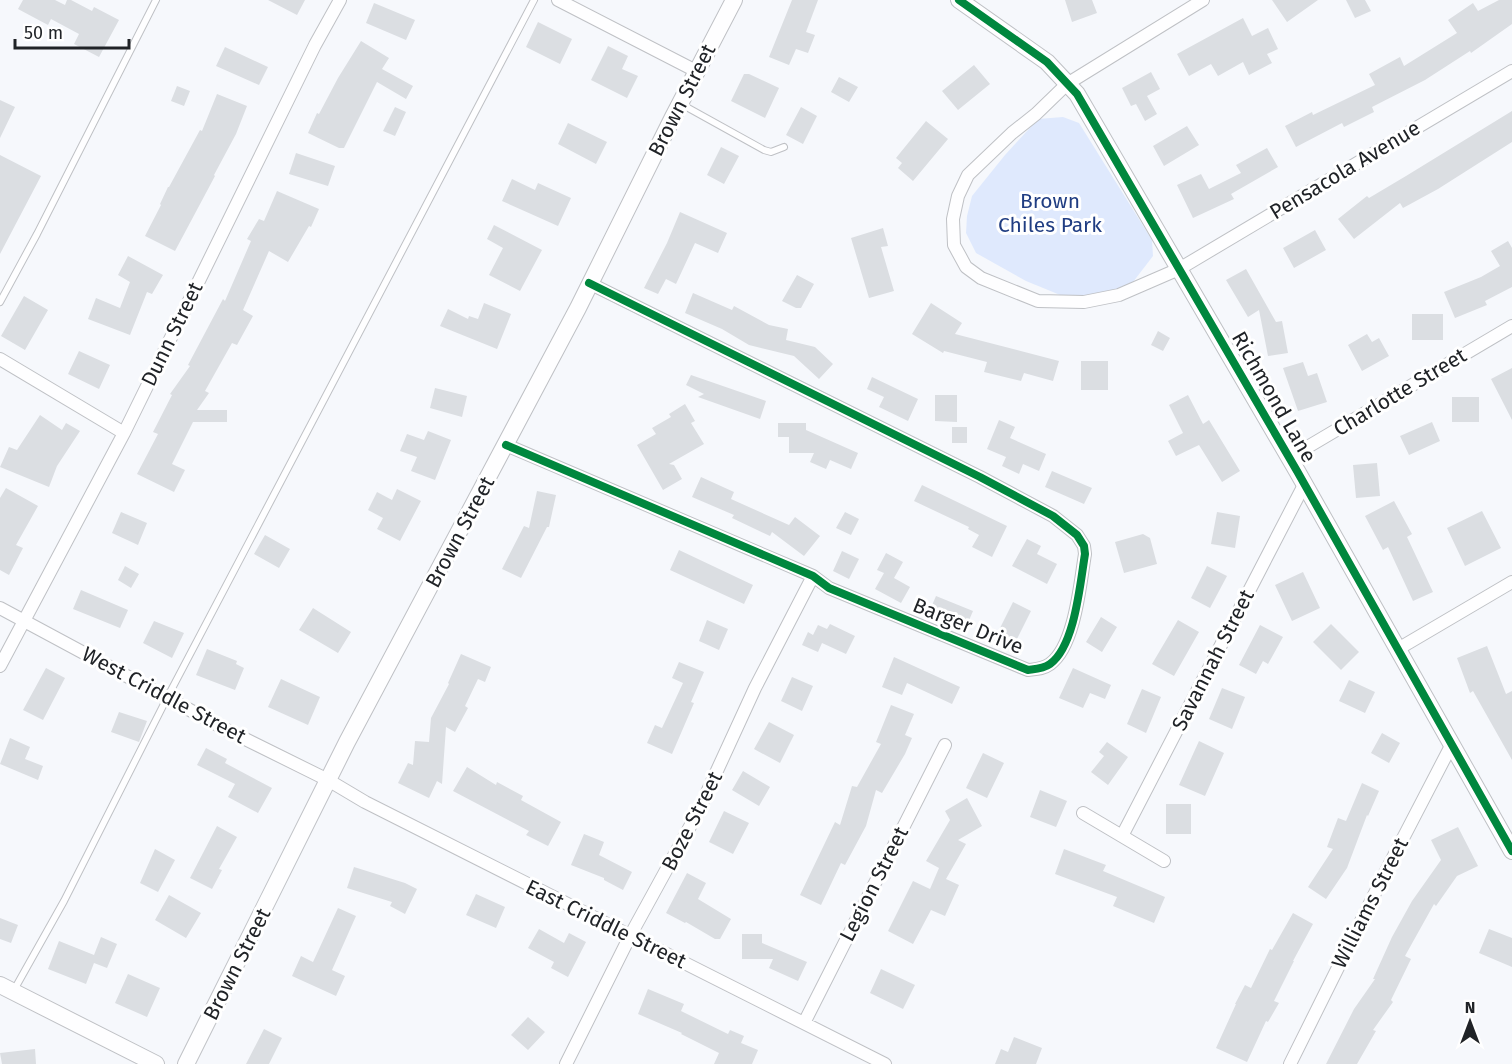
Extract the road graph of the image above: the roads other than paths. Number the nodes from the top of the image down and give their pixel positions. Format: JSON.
{"nodes":[{"id":1,"x":156,"y":0,"type":"edge"},
{"id":2,"x":340,"y":0,"type":"edge"},
{"id":3,"x":534,"y":0,"type":"edge"},
{"id":4,"x":558,"y":0,"type":"edge"},
{"id":5,"x":734,"y":0,"type":"edge"},
{"id":6,"x":959,"y":0,"type":"edge"},
{"id":7,"x":1203,"y":0,"type":"edge"},
{"id":8,"x":1512,"y":71,"type":"edge"},
{"id":9,"x":698,"y":72,"type":"junction"},
{"id":10,"x":1067,"y":84,"type":"junction"},
{"id":11,"x":680,"y":104,"type":"junction"},
{"id":12,"x":784,"y":147,"type":"dead end"},
{"id":13,"x":1179,"y":269,"type":"junction"},
{"id":14,"x":589,"y":283,"type":"junction"},
{"id":15,"x":0,"y":302,"type":"edge"},
{"id":16,"x":1512,"y":326,"type":"edge"},
{"id":17,"x":0,"y":359,"type":"edge"},
{"id":18,"x":124,"y":433,"type":"junction"},
{"id":19,"x":506,"y":445,"type":"junction"},
{"id":20,"x":1289,"y":458,"type":"junction"},
{"id":21,"x":1304,"y":485,"type":"junction"},
{"id":22,"x":813,"y":576,"type":"junction"},
{"id":23,"x":1512,"y":582,"type":"edge"},
{"id":24,"x":0,"y":608,"type":"edge"},
{"id":25,"x":25,"y":621,"type":"junction"},
{"id":26,"x":1398,"y":649,"type":"junction"},
{"id":27,"x":0,"y":666,"type":"edge"},
{"id":28,"x":167,"y":698,"type":"junction"},
{"id":29,"x":1452,"y":744,"type":"junction"},
{"id":30,"x":945,"y":745,"type":"dead end"},
{"id":31,"x":328,"y":780,"type":"junction"},
{"id":32,"x":1083,"y":813,"type":"dead end"},
{"id":33,"x":1122,"y":836,"type":"junction"},
{"id":34,"x":1510,"y":844,"type":"edge"},
{"id":35,"x":1164,"y":861,"type":"dead end"},
{"id":36,"x":630,"y":936,"type":"junction"},
{"id":37,"x":6,"y":989,"type":"edge"},
{"id":38,"x":804,"y":1023,"type":"junction"},
{"id":39,"x":156,"y":1064,"type":"edge"},
{"id":40,"x":186,"y":1064,"type":"edge"},
{"id":41,"x":566,"y":1064,"type":"edge"},
{"id":42,"x":885,"y":1064,"type":"edge"},
{"id":43,"x":1290,"y":1064,"type":"edge"}],
"edges":[{"from":1,"to":15,"type":"lane"},
{"from":2,"to":18,"type":"street","name":"Dunn Street"},
{"from":3,"to":28,"type":"lane"},
{"from":4,"to":9,"type":"street"},
{"from":5,"to":9,"type":"main road","name":"Brown Street"},
{"from":6,"to":10,"type":"main road","name":"Richmond Lane"},
{"from":7,"to":10,"type":"street","name":"Pensacola Avenue"},
{"from":8,"to":13,"type":"street","name":"Pensacola Avenue"},
{"from":9,"to":11,"type":"main road","name":"Brown Street"},
{"from":10,"to":13,"type":"main road","name":"Richmond Lane"},
{"from":10,"to":13,"type":"street","name":"Pensacola Avenue"},
{"from":11,"to":12,"type":"lane"},
{"from":11,"to":14,"type":"main road","name":"Brown Street"},
{"from":13,"to":20,"type":"main road","name":"Richmond Lane"},
{"from":14,"to":19,"type":"main road","name":"Brown Street"},
{"from":14,"to":22,"type":"street","name":"Barger Drive"},
{"from":16,"to":20,"type":"street","name":"Charlotte Street"},
{"from":17,"to":18,"type":"street"},
{"from":18,"to":25,"type":"street","name":"Dunn Street"},
{"from":19,"to":22,"type":"street","name":"Barger Drive"},
{"from":19,"to":31,"type":"main road","name":"Brown Street"},
{"from":20,"to":21,"type":"main road","name":"Richmond Lane"},
{"from":21,"to":26,"type":"main road","name":"Richmond Lane"},
{"from":21,"to":33,"type":"street","name":"Savannah Street"},
{"from":22,"to":36,"type":"street","name":"Boze Street"},
{"from":23,"to":26,"type":"street"},
{"from":24,"to":25,"type":"street","name":"West Criddle Street"},
{"from":25,"to":27,"type":"street","name":"Dunn Street"},
{"from":25,"to":28,"type":"street","name":"West Criddle Street"},
{"from":26,"to":29,"type":"main road","name":"Richmond Lane"},
{"from":28,"to":31,"type":"street","name":"West Criddle Street"},
{"from":28,"to":37,"type":"lane"},
{"from":29,"to":34,"type":"main road","name":"Richmond Lane"},
{"from":29,"to":43,"type":"street","name":"Williams Street"},
{"from":30,"to":38,"type":"street","name":"Legion Street"},
{"from":31,"to":36,"type":"street","name":"East Criddle Street"},
{"from":31,"to":40,"type":"main road","name":"Brown Street"},
{"from":32,"to":33,"type":"street"},
{"from":33,"to":35,"type":"street"},
{"from":36,"to":38,"type":"street","name":"East Criddle Street"},
{"from":36,"to":41,"type":"street","name":"Boze Street"},
{"from":37,"to":39,"type":"main road"},
{"from":38,"to":42,"type":"street","name":"East Criddle Street"}]}
